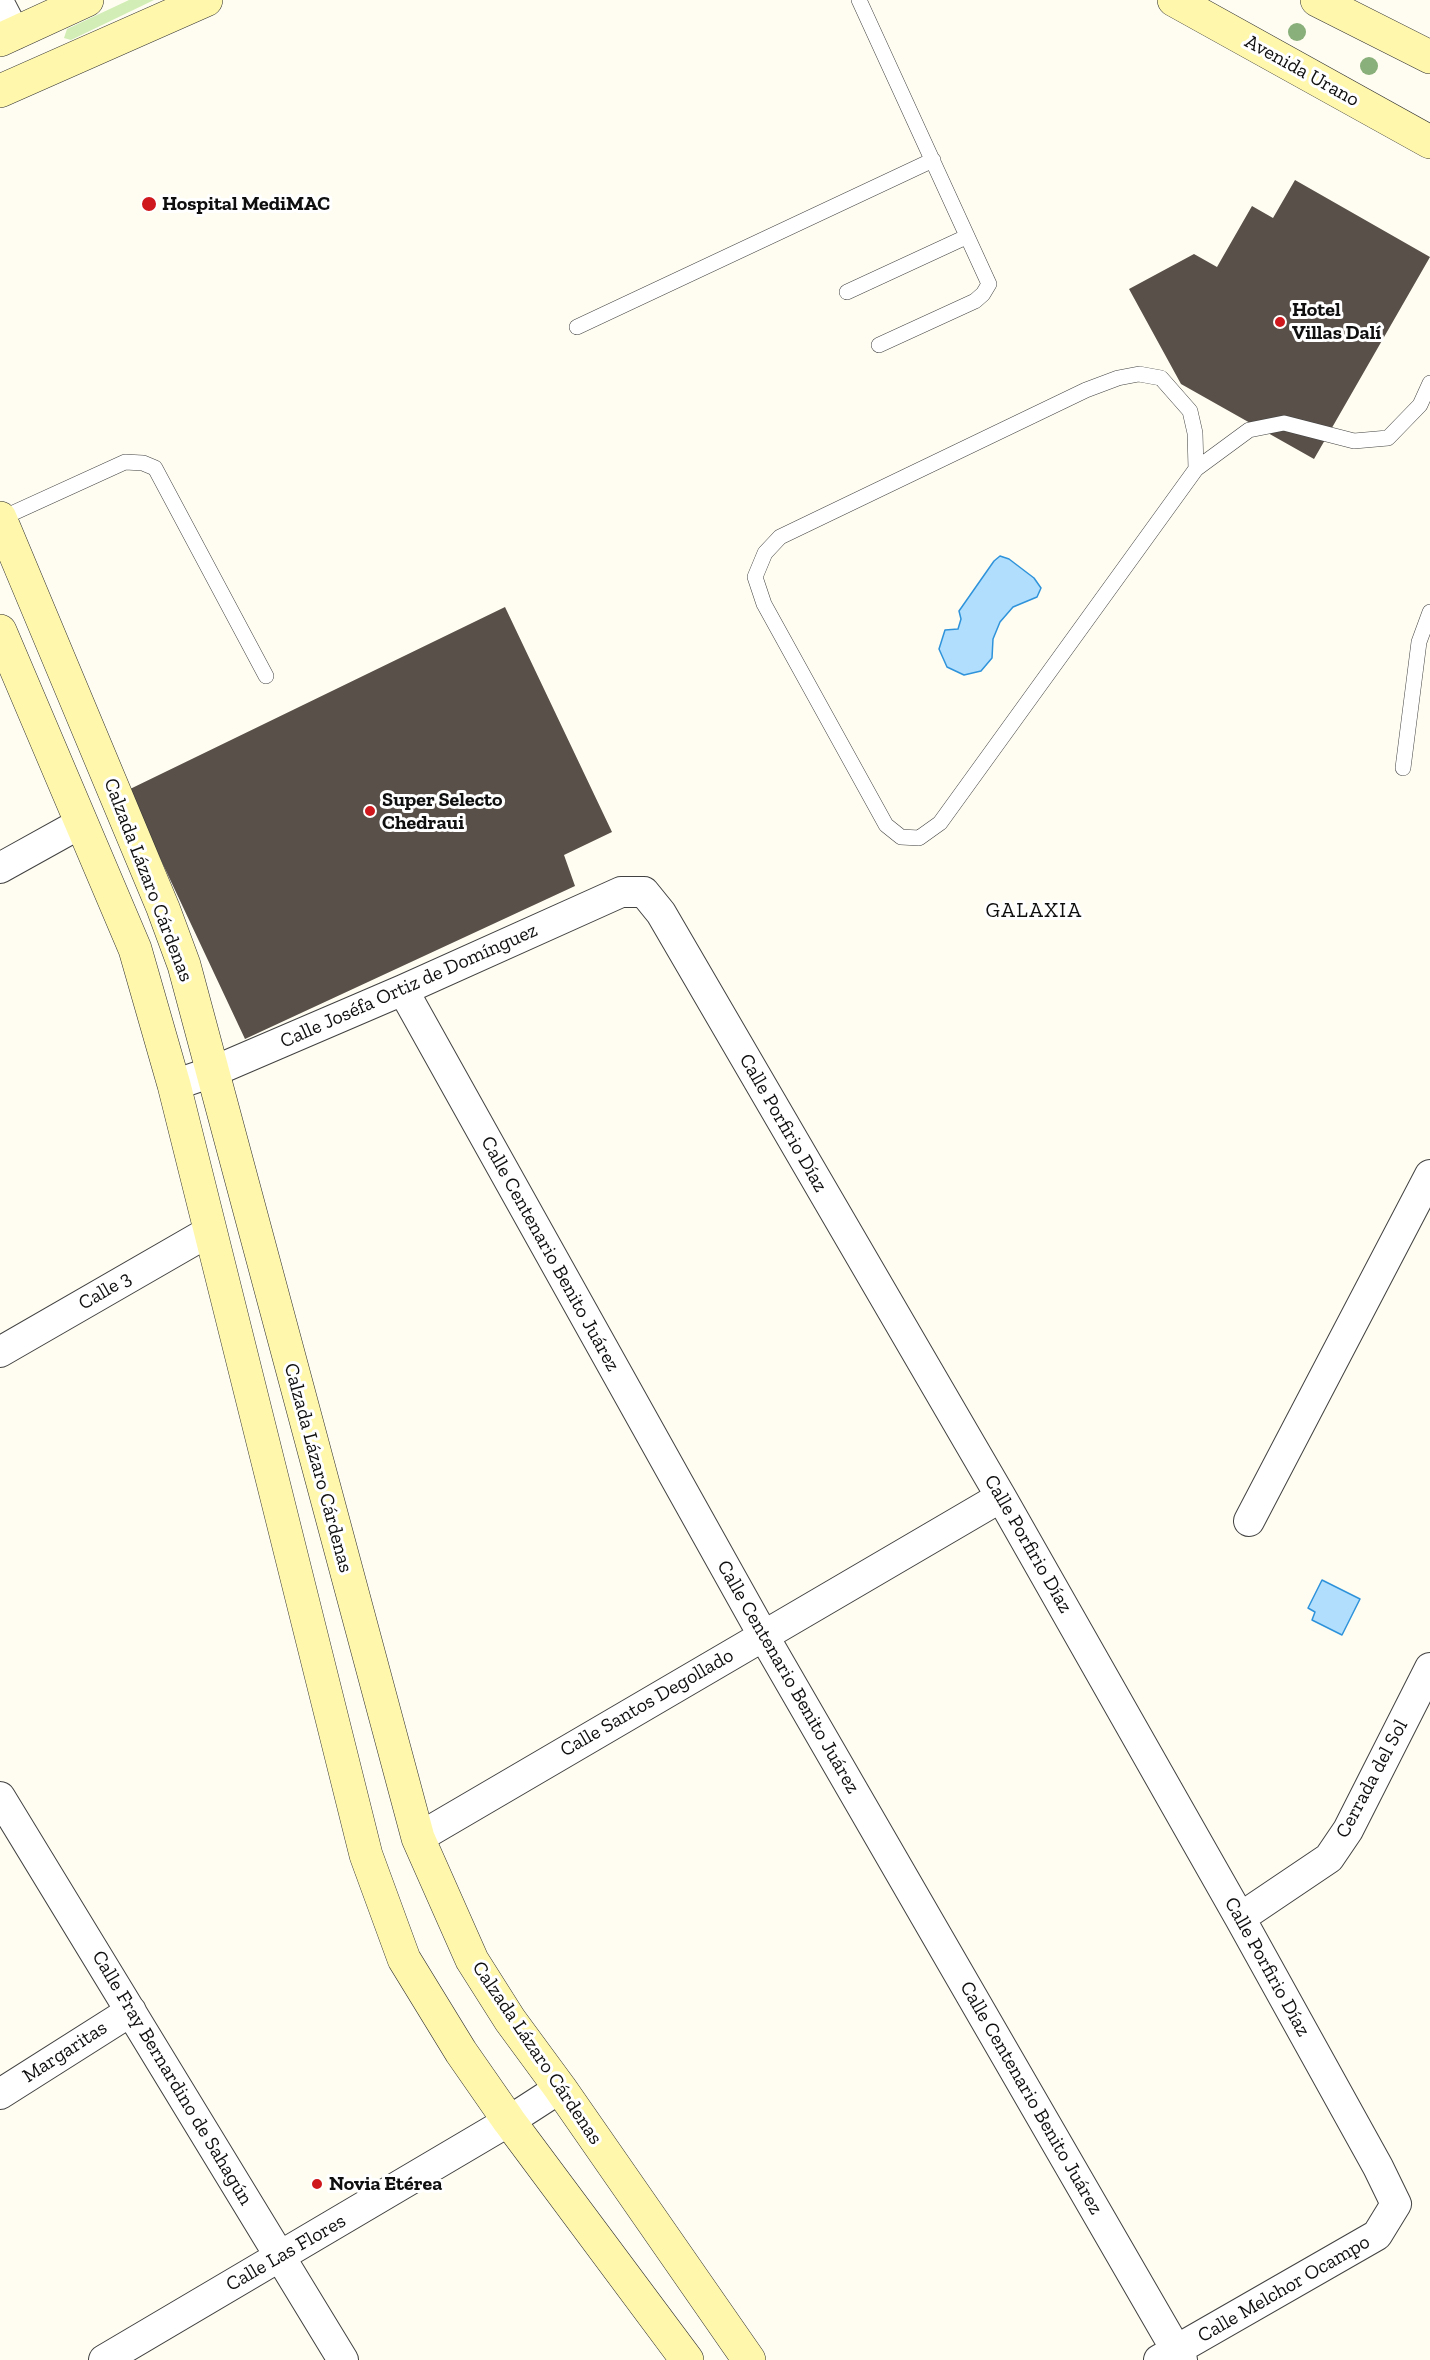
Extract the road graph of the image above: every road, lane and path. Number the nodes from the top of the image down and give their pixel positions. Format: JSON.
{"nodes":[{"id":1,"x":87,"y":0,"type":"edge"},
{"id":2,"x":206,"y":0,"type":"edge"},
{"id":3,"x":860,"y":0,"type":"edge"},
{"id":4,"x":1174,"y":0,"type":"edge"},
{"id":5,"x":1317,"y":0,"type":"edge"},
{"id":6,"x":0,"y":5,"type":"edge"},
{"id":7,"x":8,"y":37,"type":"edge"},
{"id":8,"x":1430,"y":57,"type":"edge"},
{"id":9,"x":7,"y":94,"type":"edge"},
{"id":10,"x":1427,"y":134,"type":"edge"},
{"id":11,"x":933,"y":160,"type":"junction"},
{"id":12,"x":966,"y":237,"type":"junction"},
{"id":13,"x":847,"y":292,"type":"dead end"},
{"id":14,"x":577,"y":327,"type":"dead end"},
{"id":15,"x":879,"y":345,"type":"dead end"},
{"id":16,"x":1430,"y":383,"type":"edge"},
{"id":17,"x":1196,"y":469,"type":"junction"},
{"id":18,"x":0,"y":519,"type":"edge"},
{"id":19,"x":1430,"y":612,"type":"edge"},
{"id":20,"x":0,"y":631,"type":"edge"},
{"id":21,"x":266,"y":676,"type":"dead end"},
{"id":22,"x":1403,"y":768,"type":"dead end"},
{"id":23,"x":81,"y":823,"type":"junction"},
{"id":24,"x":0,"y":868,"type":"edge"},
{"id":25,"x":644,"y":892,"type":"joint"},
{"id":26,"x":403,"y":990,"type":"junction"},
{"id":27,"x":212,"y":1072,"type":"junction"},
{"id":28,"x":174,"y":1085,"type":"junction"},
{"id":29,"x":1430,"y":1175,"type":"edge"},
{"id":30,"x":210,"y":1231,"type":"junction"},
{"id":31,"x":0,"y":1352,"type":"edge"},
{"id":32,"x":1001,"y":1497,"type":"junction"},
{"id":33,"x":1249,"y":1521,"type":"dead end"},
{"id":34,"x":763,"y":1635,"type":"junction"},
{"id":35,"x":1430,"y":1668,"type":"edge"},
{"id":36,"x":0,"y":1797,"type":"edge"},
{"id":37,"x":418,"y":1838,"type":"junction"},
{"id":38,"x":1240,"y":1918,"type":"junction"},
{"id":39,"x":131,"y":2010,"type":"junction"},
{"id":40,"x":560,"y":2088,"type":"junction"},
{"id":41,"x":0,"y":2094,"type":"edge"},
{"id":42,"x":509,"y":2121,"type":"junction"},
{"id":43,"x":1396,"y":2204,"type":"joint"},
{"id":44,"x":280,"y":2257,"type":"junction"},
{"id":45,"x":1173,"y":2357,"type":"edge"},
{"id":46,"x":104,"y":2360,"type":"edge"},
{"id":47,"x":343,"y":2360,"type":"edge"},
{"id":48,"x":687,"y":2360,"type":"edge"},
{"id":49,"x":748,"y":2360,"type":"edge"}],
"edges":[{"from":1,"to":7,"type":"street"},
{"from":2,"to":9,"type":"street"},
{"from":3,"to":11,"type":"lane"},
{"from":4,"to":10,"type":"street","name":"Avenida Urano"},
{"from":5,"to":8,"type":"street"},
{"from":6,"to":7,"type":"street"},
{"from":7,"to":9,"type":"street"},
{"from":11,"to":12,"type":"lane"},
{"from":11,"to":14,"type":"lane"},
{"from":12,"to":13,"type":"lane"},
{"from":12,"to":15,"type":"lane"},
{"from":16,"to":17,"type":"lane"},
{"from":17,"to":17,"type":"lane"},
{"from":18,"to":21,"type":"lane"},
{"from":18,"to":27,"type":"street","name":"Calzada Lázaro Cárdenas"},
{"from":19,"to":22,"type":"lane"},
{"from":20,"to":23,"type":"street","name":"Calzada Lázaro Cárdenas"},
{"from":23,"to":24,"type":"street"},
{"from":23,"to":28,"type":"street","name":"Calzada Lázaro Cárdenas"},
{"from":25,"to":26,"type":"street","name":"Calle Joséfa Ortiz de Domínguez"},
{"from":25,"to":32,"type":"street","name":"Calle Porfirio Díaz"},
{"from":26,"to":27,"type":"street","name":"Calle Joséfa Ortiz de Domínguez"},
{"from":26,"to":34,"type":"street","name":"Calle Centenario Benito Juárez"},
{"from":27,"to":28,"type":"street","name":"Calle Joséfa Ortiz de Domínguez"},
{"from":27,"to":37,"type":"street","name":"Calzada Lázaro Cárdenas"},
{"from":28,"to":30,"type":"street","name":"Calzada Lázaro Cárdenas"},
{"from":29,"to":33,"type":"street"},
{"from":30,"to":31,"type":"street","name":"Calle 3"},
{"from":30,"to":42,"type":"street","name":"Calzada Lázaro Cárdenas"},
{"from":32,"to":34,"type":"street","name":"Calle Santos Degollado"},
{"from":32,"to":38,"type":"street","name":"Calle Porfirio Díaz"},
{"from":34,"to":37,"type":"street","name":"Calle Santos Degollado"},
{"from":34,"to":45,"type":"street","name":"Calle Centenario Benito Juárez"},
{"from":35,"to":38,"type":"street","name":"Cerrada del Sol"},
{"from":36,"to":39,"type":"street","name":"Calle Fray Bernardino de Sahagún"},
{"from":37,"to":40,"type":"street","name":"Calzada Lázaro Cárdenas"},
{"from":38,"to":43,"type":"street","name":"Calle Porfirio Díaz"},
{"from":39,"to":41,"type":"street","name":"Margaritas"},
{"from":39,"to":44,"type":"street","name":"Calle Fray Bernardino de Sahagún"},
{"from":40,"to":42,"type":"street","name":"Calle Las Flores"},
{"from":40,"to":49,"type":"street","name":"Calzada Lázaro Cárdenas"},
{"from":42,"to":44,"type":"street","name":"Calle Las Flores"},
{"from":42,"to":48,"type":"street","name":"Calzada Lázaro Cárdenas"},
{"from":43,"to":45,"type":"street","name":"Calle Melchor Ocampo"},
{"from":44,"to":46,"type":"street","name":"Calle Las Flores"},
{"from":44,"to":47,"type":"street","name":"Calle Fray Bernardino de Sahagún"}]}
